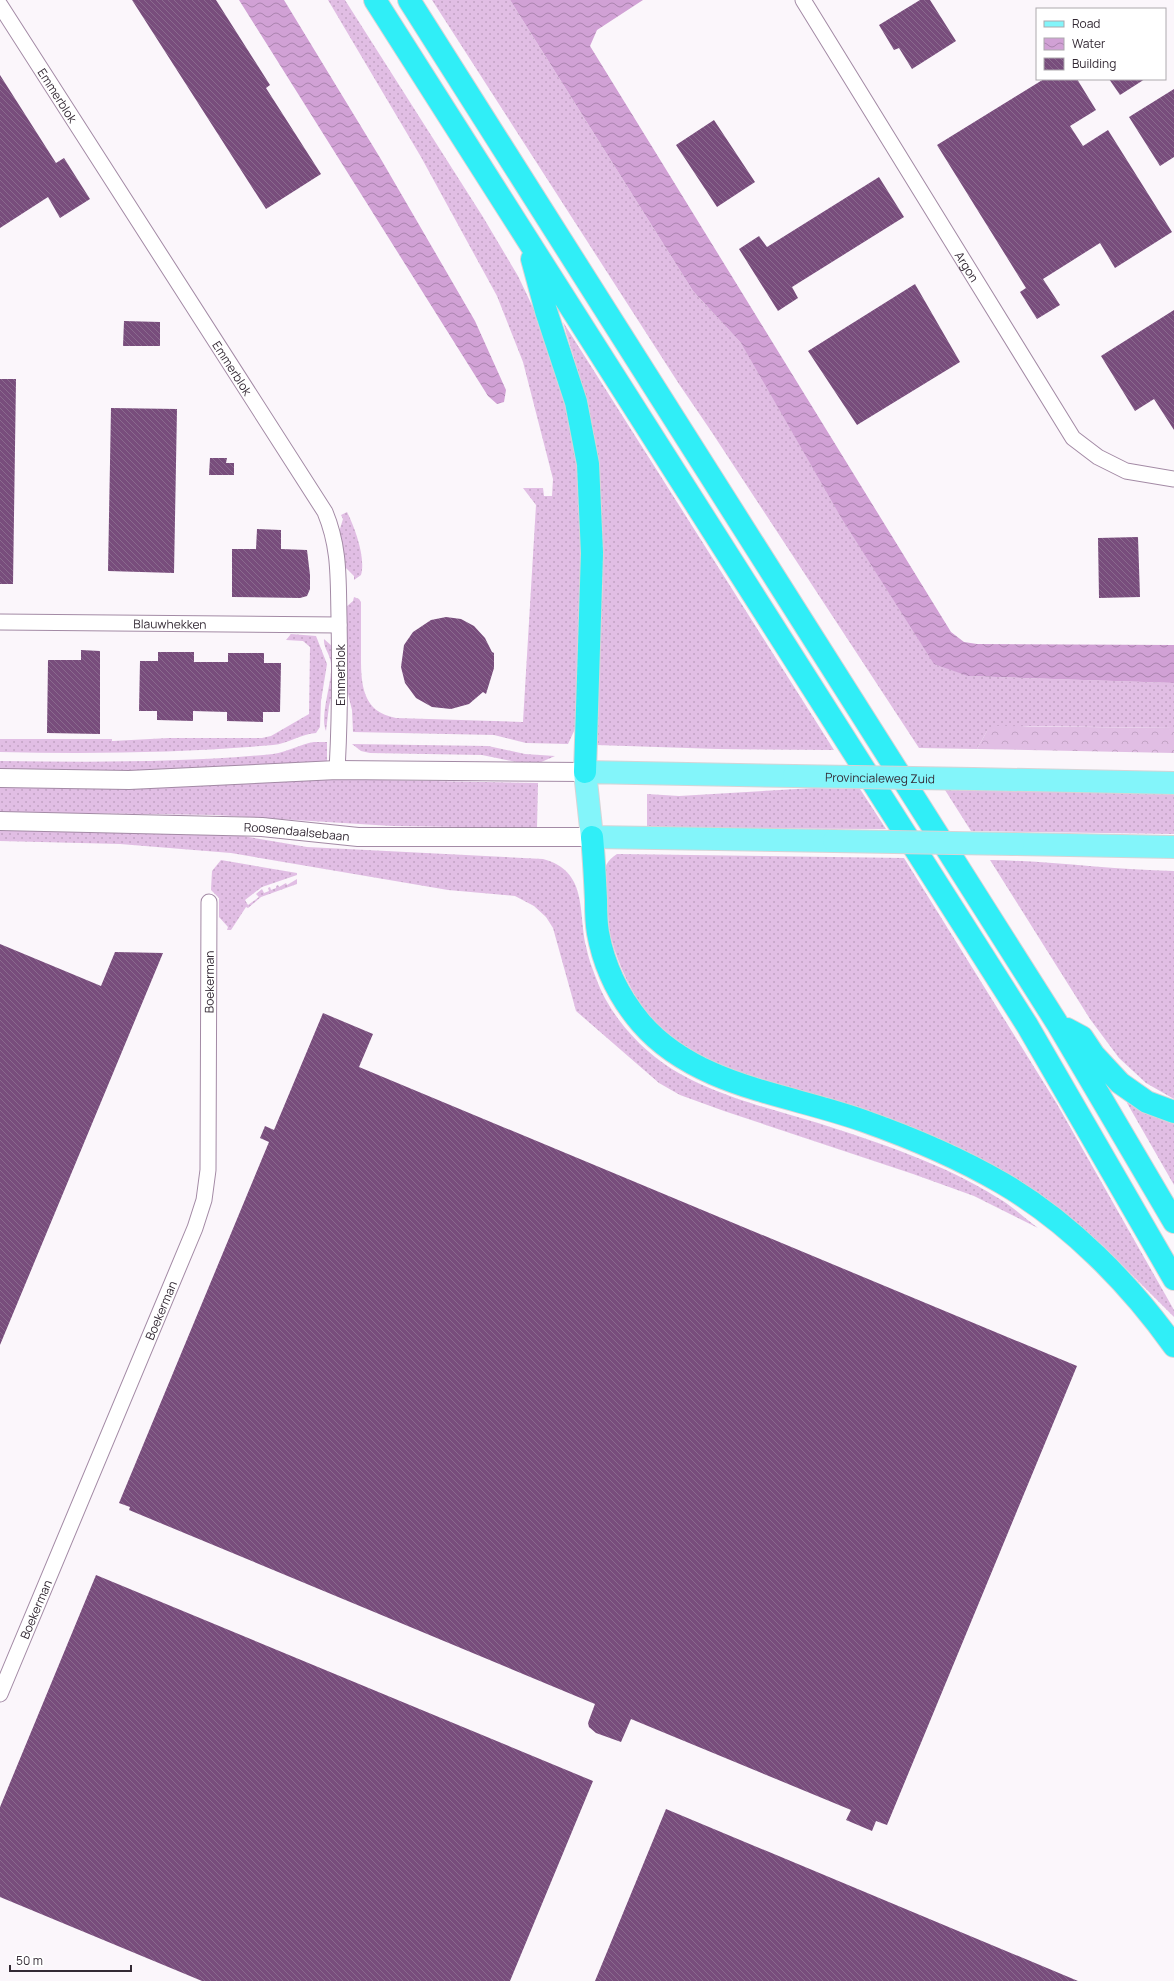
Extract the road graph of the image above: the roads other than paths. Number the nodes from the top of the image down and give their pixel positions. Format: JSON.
{"nodes":[{"id":1,"x":375,"y":0,"type":"edge"},
{"id":2,"x":409,"y":0,"type":"edge"},
{"id":3,"x":803,"y":0,"type":"edge"},
{"id":4,"x":0,"y":5,"type":"edge"},
{"id":5,"x":527,"y":239,"type":"junction"},
{"id":6,"x":1174,"y":479,"type":"edge"},
{"id":7,"x":0,"y":622,"type":"edge"},
{"id":8,"x":339,"y":625,"type":"junction"},
{"id":9,"x":337,"y":770,"type":"junction"},
{"id":10,"x":585,"y":772,"type":"junction"},
{"id":11,"x":0,"y":778,"type":"edge"},
{"id":12,"x":1174,"y":783,"type":"edge"},
{"id":13,"x":0,"y":821,"type":"edge"},
{"id":14,"x":592,"y":837,"type":"junction"},
{"id":15,"x":1174,"y":847,"type":"edge"},
{"id":16,"x":209,"y":902,"type":"dead end"},
{"id":17,"x":1057,"y":1023,"type":"junction"},
{"id":18,"x":1174,"y":1112,"type":"edge"},
{"id":19,"x":1174,"y":1222,"type":"edge"},
{"id":20,"x":1174,"y":1279,"type":"edge"},
{"id":21,"x":1174,"y":1346,"type":"edge"},
{"id":22,"x":0,"y":1694,"type":"edge"}],
"edges":[{"from":1,"to":5,"type":"highway"},
{"from":2,"to":17,"type":"highway"},
{"from":3,"to":6,"type":"street","name":"Argon"},
{"from":4,"to":8,"type":"street","name":"Emmerblok"},
{"from":5,"to":10,"type":"highway"},
{"from":5,"to":20,"type":"highway"},
{"from":7,"to":8,"type":"street","name":"Blauwhekken"},
{"from":8,"to":9,"type":"street","name":"Emmerblok"},
{"from":9,"to":10,"type":"street"},
{"from":9,"to":11,"type":"street"},
{"from":10,"to":12,"type":"main road","name":"Provincialeweg Zuid","bridge":true},
{"from":10,"to":14,"type":"main road"},
{"from":13,"to":14,"type":"street","name":"Roosendaalsebaan"},
{"from":14,"to":15,"type":"main road","bridge":true},
{"from":14,"to":21,"type":"highway"},
{"from":16,"to":22,"type":"street","name":"Boekerman"},
{"from":17,"to":18,"type":"highway"},
{"from":17,"to":19,"type":"highway"}]}
